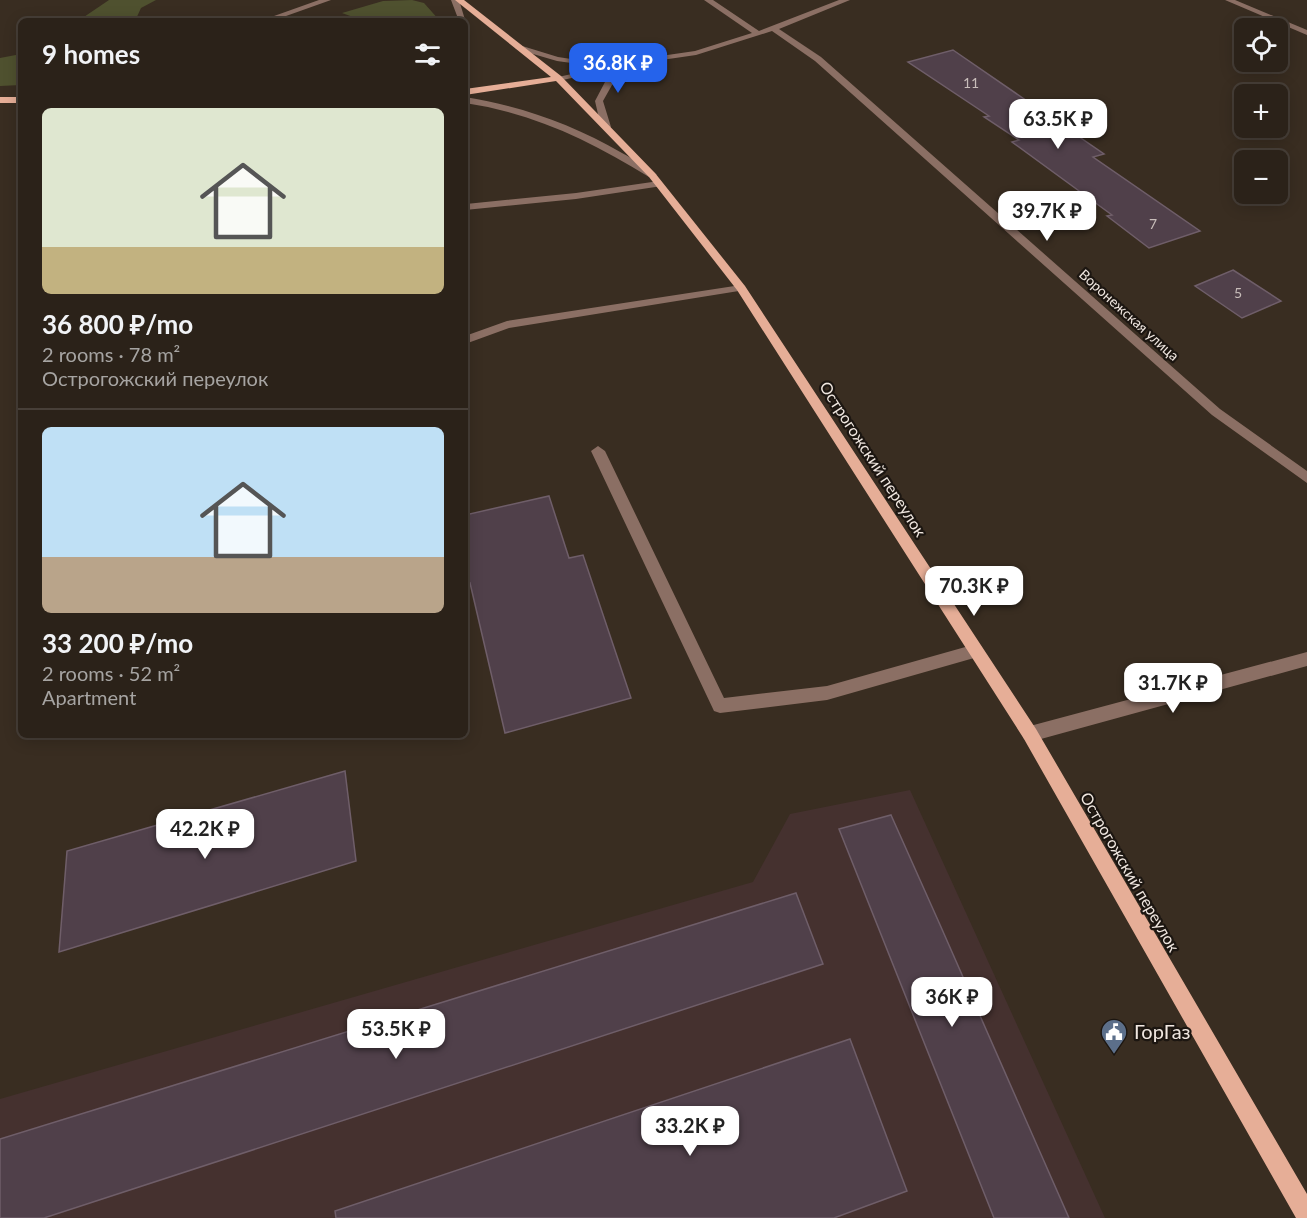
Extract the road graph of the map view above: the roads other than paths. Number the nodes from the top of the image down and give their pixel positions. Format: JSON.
{"nodes":[{"id":1,"x":327,"y":0,"type":"edge"},
{"id":2,"x":457,"y":0,"type":"edge"},
{"id":3,"x":708,"y":0,"type":"edge"},
{"id":4,"x":846,"y":0,"type":"edge"},
{"id":5,"x":1228,"y":0,"type":"edge"},
{"id":6,"x":273,"y":18,"type":"edge"},
{"id":7,"x":462,"y":18,"type":"edge"},
{"id":8,"x":773,"y":28,"type":"junction"},
{"id":9,"x":1307,"y":33,"type":"edge"},
{"id":10,"x":758,"y":34,"type":"junction"},
{"id":11,"x":519,"y":47,"type":"junction"},
{"id":12,"x":633,"y":62,"type":"junction"},
{"id":13,"x":558,"y":78,"type":"junction"},
{"id":14,"x":468,"y":92,"type":"edge"},
{"id":15,"x":0,"y":100,"type":"edge"},
{"id":16,"x":18,"y":100,"type":"edge"},
{"id":17,"x":468,"y":101,"type":"edge"},
{"id":18,"x":606,"y":127,"type":"junction"},
{"id":19,"x":656,"y":180,"type":"junction"},
{"id":20,"x":468,"y":207,"type":"edge"},
{"id":21,"x":741,"y":288,"type":"junction"},
{"id":22,"x":468,"y":339,"type":"edge"},
{"id":23,"x":598,"y":451,"type":"dead end"},
{"id":24,"x":1307,"y":478,"type":"edge"},
{"id":25,"x":976,"y":651,"type":"junction"},
{"id":26,"x":1307,"y":658,"type":"edge"},
{"id":27,"x":1030,"y":734,"type":"junction"},
{"id":28,"x":1307,"y":1216,"type":"edge"}],
"edges":[{"from":1,"to":6,"type":"street"},
{"from":2,"to":7,"type":"street"},
{"from":2,"to":11,"type":"main road","name":"Острогожский переулок"},
{"from":3,"to":10,"type":"street"},
{"from":4,"to":8,"type":"street"},
{"from":5,"to":9,"type":"street"},
{"from":8,"to":10,"type":"street"},
{"from":8,"to":24,"type":"street","name":"Воронежская улица"},
{"from":10,"to":12,"type":"street"},
{"from":11,"to":12,"type":"street"},
{"from":11,"to":13,"type":"main road","name":"Острогожский переулок"},
{"from":12,"to":13,"type":"street"},
{"from":12,"to":18,"type":"street"},
{"from":13,"to":14,"type":"main road"},
{"from":13,"to":18,"type":"main road","name":"Острогожский переулок"},
{"from":15,"to":16,"type":"main road"},
{"from":17,"to":19,"type":"street"},
{"from":18,"to":19,"type":"main road","name":"Острогожский переулок"},
{"from":19,"to":20,"type":"street"},
{"from":19,"to":21,"type":"main road","name":"Острогожский переулок"},
{"from":21,"to":22,"type":"street"},
{"from":21,"to":25,"type":"main road","name":"Острогожский переулок"},
{"from":23,"to":25,"type":"street"},
{"from":25,"to":27,"type":"main road","name":"Острогожский переулок"},
{"from":26,"to":27,"type":"street"},
{"from":27,"to":28,"type":"main road","name":"Острогожский переулок"}]}
